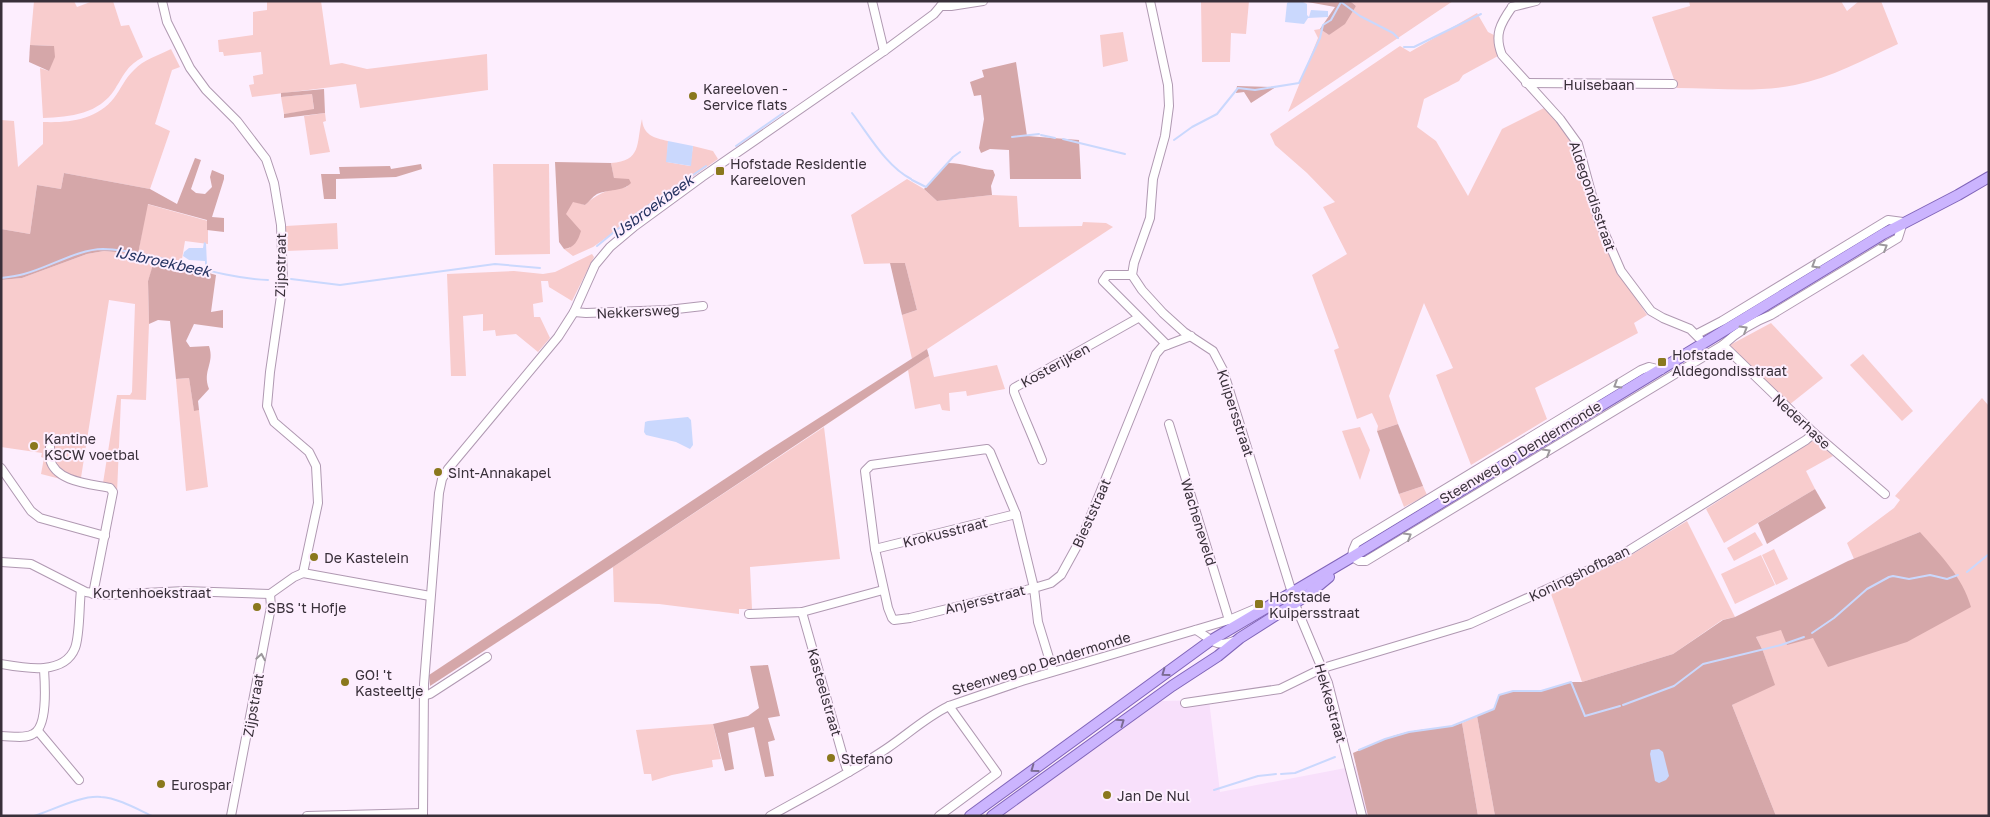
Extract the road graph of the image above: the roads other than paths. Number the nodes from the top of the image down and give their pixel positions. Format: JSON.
{"nodes":[{"id":1,"x":162,"y":1,"type":"edge"},
{"id":2,"x":872,"y":1,"type":"edge"},
{"id":3,"x":983,"y":1,"type":"edge"},
{"id":4,"x":1150,"y":1,"type":"edge"},
{"id":5,"x":1536,"y":1,"type":"edge"},
{"id":6,"x":943,"y":3,"type":"edge"},
{"id":7,"x":1512,"y":4,"type":"edge"},
{"id":8,"x":884,"y":51,"type":"junction"},
{"id":9,"x":1526,"y":84,"type":"junction"},
{"id":10,"x":1673,"y":84,"type":"dead end"},
{"id":11,"x":1989,"y":176,"type":"edge"},
{"id":12,"x":1903,"y":222,"type":"junction"},
{"id":13,"x":1132,"y":275,"type":"junction"},
{"id":14,"x":703,"y":306,"type":"dead end"},
{"id":15,"x":574,"y":312,"type":"junction"},
{"id":16,"x":1138,"y":318,"type":"junction"},
{"id":17,"x":1697,"y":334,"type":"junction"},
{"id":18,"x":1191,"y":336,"type":"junction"},
{"id":19,"x":1703,"y":344,"type":"junction"},
{"id":20,"x":1167,"y":345,"type":"junction"},
{"id":21,"x":1723,"y":345,"type":"junction"},
{"id":22,"x":1680,"y":358,"type":"junction"},
{"id":23,"x":1701,"y":358,"type":"junction"},
{"id":24,"x":1169,"y":424,"type":"dead end"},
{"id":25,"x":1814,"y":433,"type":"junction"},
{"id":26,"x":50,"y":447,"type":"dead end"},
{"id":27,"x":1042,"y":460,"type":"dead end"},
{"id":28,"x":1,"y":468,"type":"edge"},
{"id":29,"x":1885,"y":494,"type":"dead end"},
{"id":30,"x":1016,"y":514,"type":"junction"},
{"id":31,"x":105,"y":536,"type":"junction"},
{"id":32,"x":874,"y":549,"type":"junction"},
{"id":33,"x":1352,"y":557,"type":"junction"},
{"id":34,"x":1,"y":562,"type":"edge"},
{"id":35,"x":303,"y":573,"type":"junction"},
{"id":36,"x":1034,"y":588,"type":"junction"},
{"id":37,"x":81,"y":590,"type":"junction"},
{"id":38,"x":884,"y":590,"type":"junction"},
{"id":39,"x":93,"y":594,"type":"junction"},
{"id":40,"x":270,"y":594,"type":"junction"},
{"id":41,"x":430,"y":596,"type":"junction"},
{"id":42,"x":1282,"y":598,"type":"junction"},
{"id":43,"x":1294,"y":598,"type":"junction"},
{"id":44,"x":802,"y":612,"type":"junction"},
{"id":45,"x":749,"y":614,"type":"dead end"},
{"id":46,"x":1229,"y":620,"type":"junction"},
{"id":47,"x":1196,"y":630,"type":"junction"},
{"id":48,"x":1240,"y":638,"type":"junction"},
{"id":49,"x":1210,"y":641,"type":"junction"},
{"id":50,"x":487,"y":657,"type":"dead end"},
{"id":51,"x":1,"y":664,"type":"edge"},
{"id":52,"x":1323,"y":668,"type":"junction"},
{"id":53,"x":44,"y":669,"type":"junction"},
{"id":54,"x":1053,"y":672,"type":"junction"},
{"id":55,"x":423,"y":696,"type":"junction"},
{"id":56,"x":1184,"y":703,"type":"dead end"},
{"id":57,"x":949,"y":706,"type":"junction"},
{"id":58,"x":38,"y":731,"type":"junction"},
{"id":59,"x":1,"y":736,"type":"edge"},
{"id":60,"x":849,"y":772,"type":"junction"},
{"id":61,"x":79,"y":780,"type":"dead end"},
{"id":62,"x":423,"y":814,"type":"edge"},
{"id":63,"x":344,"y":815,"type":"edge"},
{"id":64,"x":231,"y":816,"type":"edge"},
{"id":65,"x":307,"y":816,"type":"edge"},
{"id":66,"x":770,"y":816,"type":"edge"},
{"id":67,"x":939,"y":816,"type":"edge"},
{"id":68,"x":970,"y":816,"type":"edge"},
{"id":69,"x":992,"y":816,"type":"edge"},
{"id":70,"x":1362,"y":816,"type":"edge"}],
"edges":[{"from":1,"to":35,"type":"street","name":"Zijpstraat"},
{"from":2,"to":8,"type":"street"},
{"from":3,"to":6,"type":"street"},
{"from":4,"to":13,"type":"street"},
{"from":5,"to":7,"type":"street"},
{"from":6,"to":8,"type":"street"},
{"from":7,"to":9,"type":"street","name":"Aldegondisstraat"},
{"from":8,"to":15,"type":"street"},
{"from":9,"to":10,"type":"street","name":"Huisebaan"},
{"from":9,"to":17,"type":"street","name":"Aldegondisstraat"},
{"from":11,"to":12,"type":"main road","name":"Steenweg op Dendermonde"},
{"from":12,"to":17,"type":"street","name":"Steenweg op Dendermonde","one_way":true},
{"from":12,"to":19,"type":"main road","name":"Steenweg op Dendermonde"},
{"from":21,"to":12,"type":"street","name":"Steenweg op Dendermonde","one_way":true},
{"from":13,"to":16,"type":"street"},
{"from":13,"to":18,"type":"street","name":"Kuipersstraat"},
{"from":14,"to":15,"type":"street","name":"Nekkersweg"},
{"from":15,"to":41,"type":"street"},
{"from":16,"to":20,"type":"street"},
{"from":16,"to":27,"type":"street","name":"Kosterijken"},
{"from":17,"to":19,"type":"street"},
{"from":18,"to":20,"type":"street"},
{"from":18,"to":43,"type":"street","name":"Kuipersstraat"},
{"from":19,"to":22,"type":"main road","name":"Steenweg op Dendermonde"},
{"from":20,"to":36,"type":"street","name":"Bieststraat"},
{"from":21,"to":23,"type":"street","name":"Steenweg op Dendermonde"},
{"from":21,"to":25,"type":"street","name":"Nederhase"},
{"from":22,"to":23,"type":"street"},
{"from":22,"to":33,"type":"main road","name":"Steenweg op Dendermonde"},
{"from":33,"to":23,"type":"street","name":"Steenweg op Dendermonde","one_way":true},
{"from":24,"to":46,"type":"street","name":"Wacheneveld"},
{"from":25,"to":29,"type":"street","name":"Nederhase"},
{"from":25,"to":52,"type":"street","name":"Koningshofbaan"},
{"from":26,"to":31,"type":"street"},
{"from":28,"to":31,"type":"street"},
{"from":30,"to":32,"type":"street","name":"Krokusstraat"},
{"from":30,"to":32,"type":"street","name":"Anjersstraat"},
{"from":30,"to":36,"type":"street","name":"Anjersstraat"},
{"from":31,"to":39,"type":"street"},
{"from":32,"to":38,"type":"street","name":"Anjersstraat"},
{"from":33,"to":43,"type":"main road","name":"Steenweg op Dendermonde"},
{"from":34,"to":37,"type":"street","name":"Kortenhoekstraat"},
{"from":35,"to":40,"type":"street"},
{"from":35,"to":41,"type":"street"},
{"from":36,"to":38,"type":"street","name":"Anjersstraat"},
{"from":36,"to":54,"type":"street"},
{"from":37,"to":39,"type":"street","name":"Kortenhoekstraat"},
{"from":37,"to":53,"type":"street"},
{"from":38,"to":44,"type":"street"},
{"from":39,"to":40,"type":"street","name":"Kortenhoekstraat"},
{"from":64,"to":40,"type":"street","name":"Zijpstraat","one_way":true},
{"from":41,"to":55,"type":"street"},
{"from":42,"to":43,"type":"main road","name":"Steenweg op Dendermonde"},
{"from":42,"to":46,"type":"street","name":"Steenweg op Dendermonde"},
{"from":42,"to":49,"type":"main road","name":"Steenweg op Dendermonde"},
{"from":43,"to":48,"type":"main road","name":"Steenweg op Dendermonde"},
{"from":43,"to":52,"type":"street","name":"Hekkestraat"},
{"from":44,"to":45,"type":"street"},
{"from":44,"to":60,"type":"street","name":"Kasteelstraat"},
{"from":46,"to":47,"type":"street","name":"Steenweg op Dendermonde"},
{"from":47,"to":49,"type":"street"},
{"from":47,"to":54,"type":"street","name":"Steenweg op Dendermonde"},
{"from":48,"to":49,"type":"street"},
{"from":69,"to":48,"type":"main road","name":"Steenweg op Dendermonde","one_way":true},
{"from":49,"to":68,"type":"main road","name":"Steenweg op Dendermonde","one_way":true},
{"from":50,"to":55,"type":"street"},
{"from":51,"to":53,"type":"street"},
{"from":52,"to":56,"type":"street","name":"Koningshofbaan"},
{"from":52,"to":70,"type":"street","name":"Hekkestraat"},
{"from":53,"to":58,"type":"street"},
{"from":54,"to":57,"type":"street","name":"Steenweg op Dendermonde"},
{"from":55,"to":62,"type":"street"},
{"from":57,"to":60,"type":"street","name":"Steenweg op Dendermonde"},
{"from":57,"to":67,"type":"street"},
{"from":58,"to":59,"type":"street"},
{"from":58,"to":61,"type":"street"},
{"from":60,"to":66,"type":"street","name":"Steenweg op Dendermonde"},
{"from":62,"to":63,"type":"street"},
{"from":63,"to":65,"type":"street"}]}
